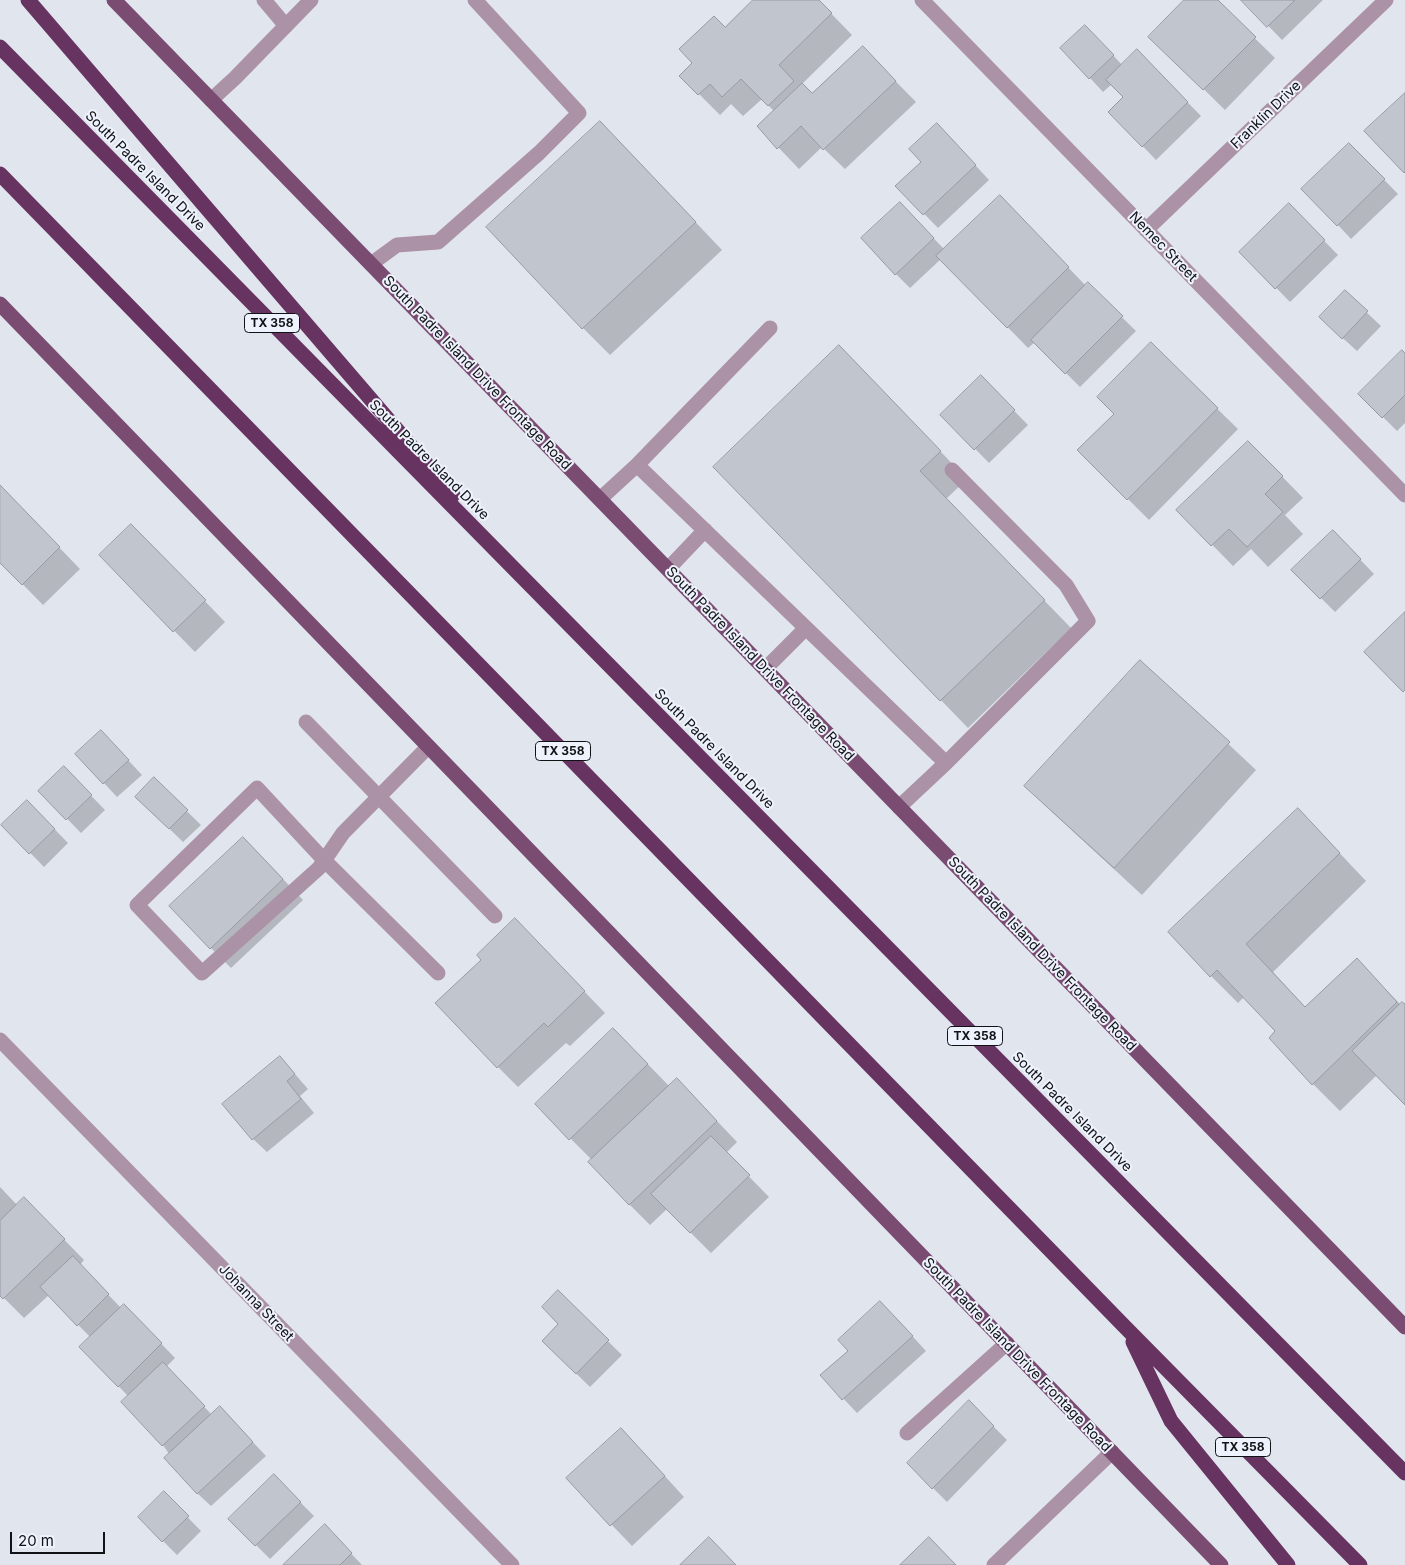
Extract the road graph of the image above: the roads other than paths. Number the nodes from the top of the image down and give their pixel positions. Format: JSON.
{"nodes":[{"id":1,"x":28,"y":0,"type":"edge"},
{"id":2,"x":114,"y":0,"type":"edge"},
{"id":3,"x":264,"y":0,"type":"edge"},
{"id":4,"x":311,"y":0,"type":"edge"},
{"id":5,"x":475,"y":0,"type":"edge"},
{"id":6,"x":922,"y":0,"type":"edge"},
{"id":7,"x":1386,"y":0,"type":"edge"},
{"id":8,"x":286,"y":26,"type":"junction"},
{"id":9,"x":0,"y":46,"type":"edge"},
{"id":10,"x":211,"y":100,"type":"junction"},
{"id":11,"x":0,"y":174,"type":"edge"},
{"id":12,"x":1146,"y":230,"type":"junction"},
{"id":13,"x":370,"y":264,"type":"junction"},
{"id":14,"x":0,"y":304,"type":"edge"},
{"id":15,"x":770,"y":328,"type":"dead end"},
{"id":16,"x":637,"y":465,"type":"junction"},
{"id":17,"x":952,"y":470,"type":"dead end"},
{"id":18,"x":1405,"y":495,"type":"edge"},
{"id":19,"x":600,"y":500,"type":"junction"},
{"id":20,"x":705,"y":530,"type":"junction"},
{"id":21,"x":668,"y":569,"type":"junction"},
{"id":22,"x":544,"y":600,"type":"junction"},
{"id":23,"x":806,"y":628,"type":"junction"},
{"id":24,"x":764,"y":669,"type":"junction"},
{"id":25,"x":306,"y":722,"type":"dead end"},
{"id":26,"x":428,"y":747,"type":"junction"},
{"id":27,"x":946,"y":763,"type":"junction"},
{"id":28,"x":379,"y":797,"type":"junction"},
{"id":29,"x":899,"y":807,"type":"junction"},
{"id":30,"x":324,"y":860,"type":"junction"},
{"id":31,"x":495,"y":916,"type":"dead end"},
{"id":32,"x":438,"y":973,"type":"dead end"},
{"id":33,"x":0,"y":1040,"type":"edge"},
{"id":34,"x":1405,"y":1327,"type":"edge"},
{"id":35,"x":1127,"y":1329,"type":"junction"},
{"id":36,"x":1007,"y":1343,"type":"junction"},
{"id":37,"x":907,"y":1433,"type":"dead end"},
{"id":38,"x":1112,"y":1452,"type":"junction"},
{"id":39,"x":1405,"y":1473,"type":"edge"},
{"id":40,"x":512,"y":1565,"type":"edge"},
{"id":41,"x":994,"y":1565,"type":"edge"},
{"id":42,"x":1221,"y":1565,"type":"edge"},
{"id":43,"x":1288,"y":1565,"type":"edge"},
{"id":44,"x":1360,"y":1565,"type":"edge"}],
"edges":[{"from":1,"to":22,"type":"highway"},
{"from":2,"to":10,"type":"main road","name":"South Padre Island Drive Frontage Road"},
{"from":3,"to":8,"type":"street"},
{"from":4,"to":8,"type":"street"},
{"from":5,"to":13,"type":"street"},
{"from":6,"to":12,"type":"street","name":"Nemec Street"},
{"from":7,"to":12,"type":"street","name":"Franklin Drive"},
{"from":8,"to":10,"type":"street"},
{"from":9,"to":22,"type":"highway","name":"South Padre Island Drive","number":"TX 358"},
{"from":10,"to":13,"type":"main road","name":"South Padre Island Drive Frontage Road"},
{"from":11,"to":35,"type":"highway","number":"TX 358"},
{"from":12,"to":18,"type":"street","name":"Nemec Street"},
{"from":13,"to":19,"type":"main road","name":"South Padre Island Drive Frontage Road"},
{"from":14,"to":26,"type":"main road","name":"South Padre Island Drive Frontage Road"},
{"from":15,"to":16,"type":"street"},
{"from":16,"to":19,"type":"street"},
{"from":16,"to":20,"type":"street"},
{"from":17,"to":27,"type":"street"},
{"from":19,"to":21,"type":"main road","name":"South Padre Island Drive Frontage Road"},
{"from":20,"to":21,"type":"street"},
{"from":20,"to":23,"type":"street"},
{"from":21,"to":24,"type":"main road","name":"South Padre Island Drive Frontage Road"},
{"from":22,"to":39,"type":"highway","name":"South Padre Island Drive","number":"TX 358"},
{"from":23,"to":24,"type":"street"},
{"from":23,"to":27,"type":"street"},
{"from":24,"to":29,"type":"main road","name":"South Padre Island Drive Frontage Road"},
{"from":25,"to":28,"type":"street"},
{"from":26,"to":28,"type":"street"},
{"from":26,"to":36,"type":"main road","name":"South Padre Island Drive Frontage Road"},
{"from":27,"to":29,"type":"street"},
{"from":28,"to":30,"type":"street"},
{"from":28,"to":31,"type":"street"},
{"from":29,"to":34,"type":"main road","name":"South Padre Island Drive Frontage Road"},
{"from":30,"to":30,"type":"street"},
{"from":30,"to":32,"type":"street"},
{"from":33,"to":40,"type":"street","name":"Johanna Street"},
{"from":35,"to":43,"type":"highway"},
{"from":35,"to":44,"type":"highway","number":"TX 358"},
{"from":36,"to":37,"type":"street"},
{"from":36,"to":38,"type":"main road","name":"South Padre Island Drive Frontage Road"},
{"from":38,"to":41,"type":"street"},
{"from":38,"to":42,"type":"main road","name":"South Padre Island Drive Frontage Road"}]}
